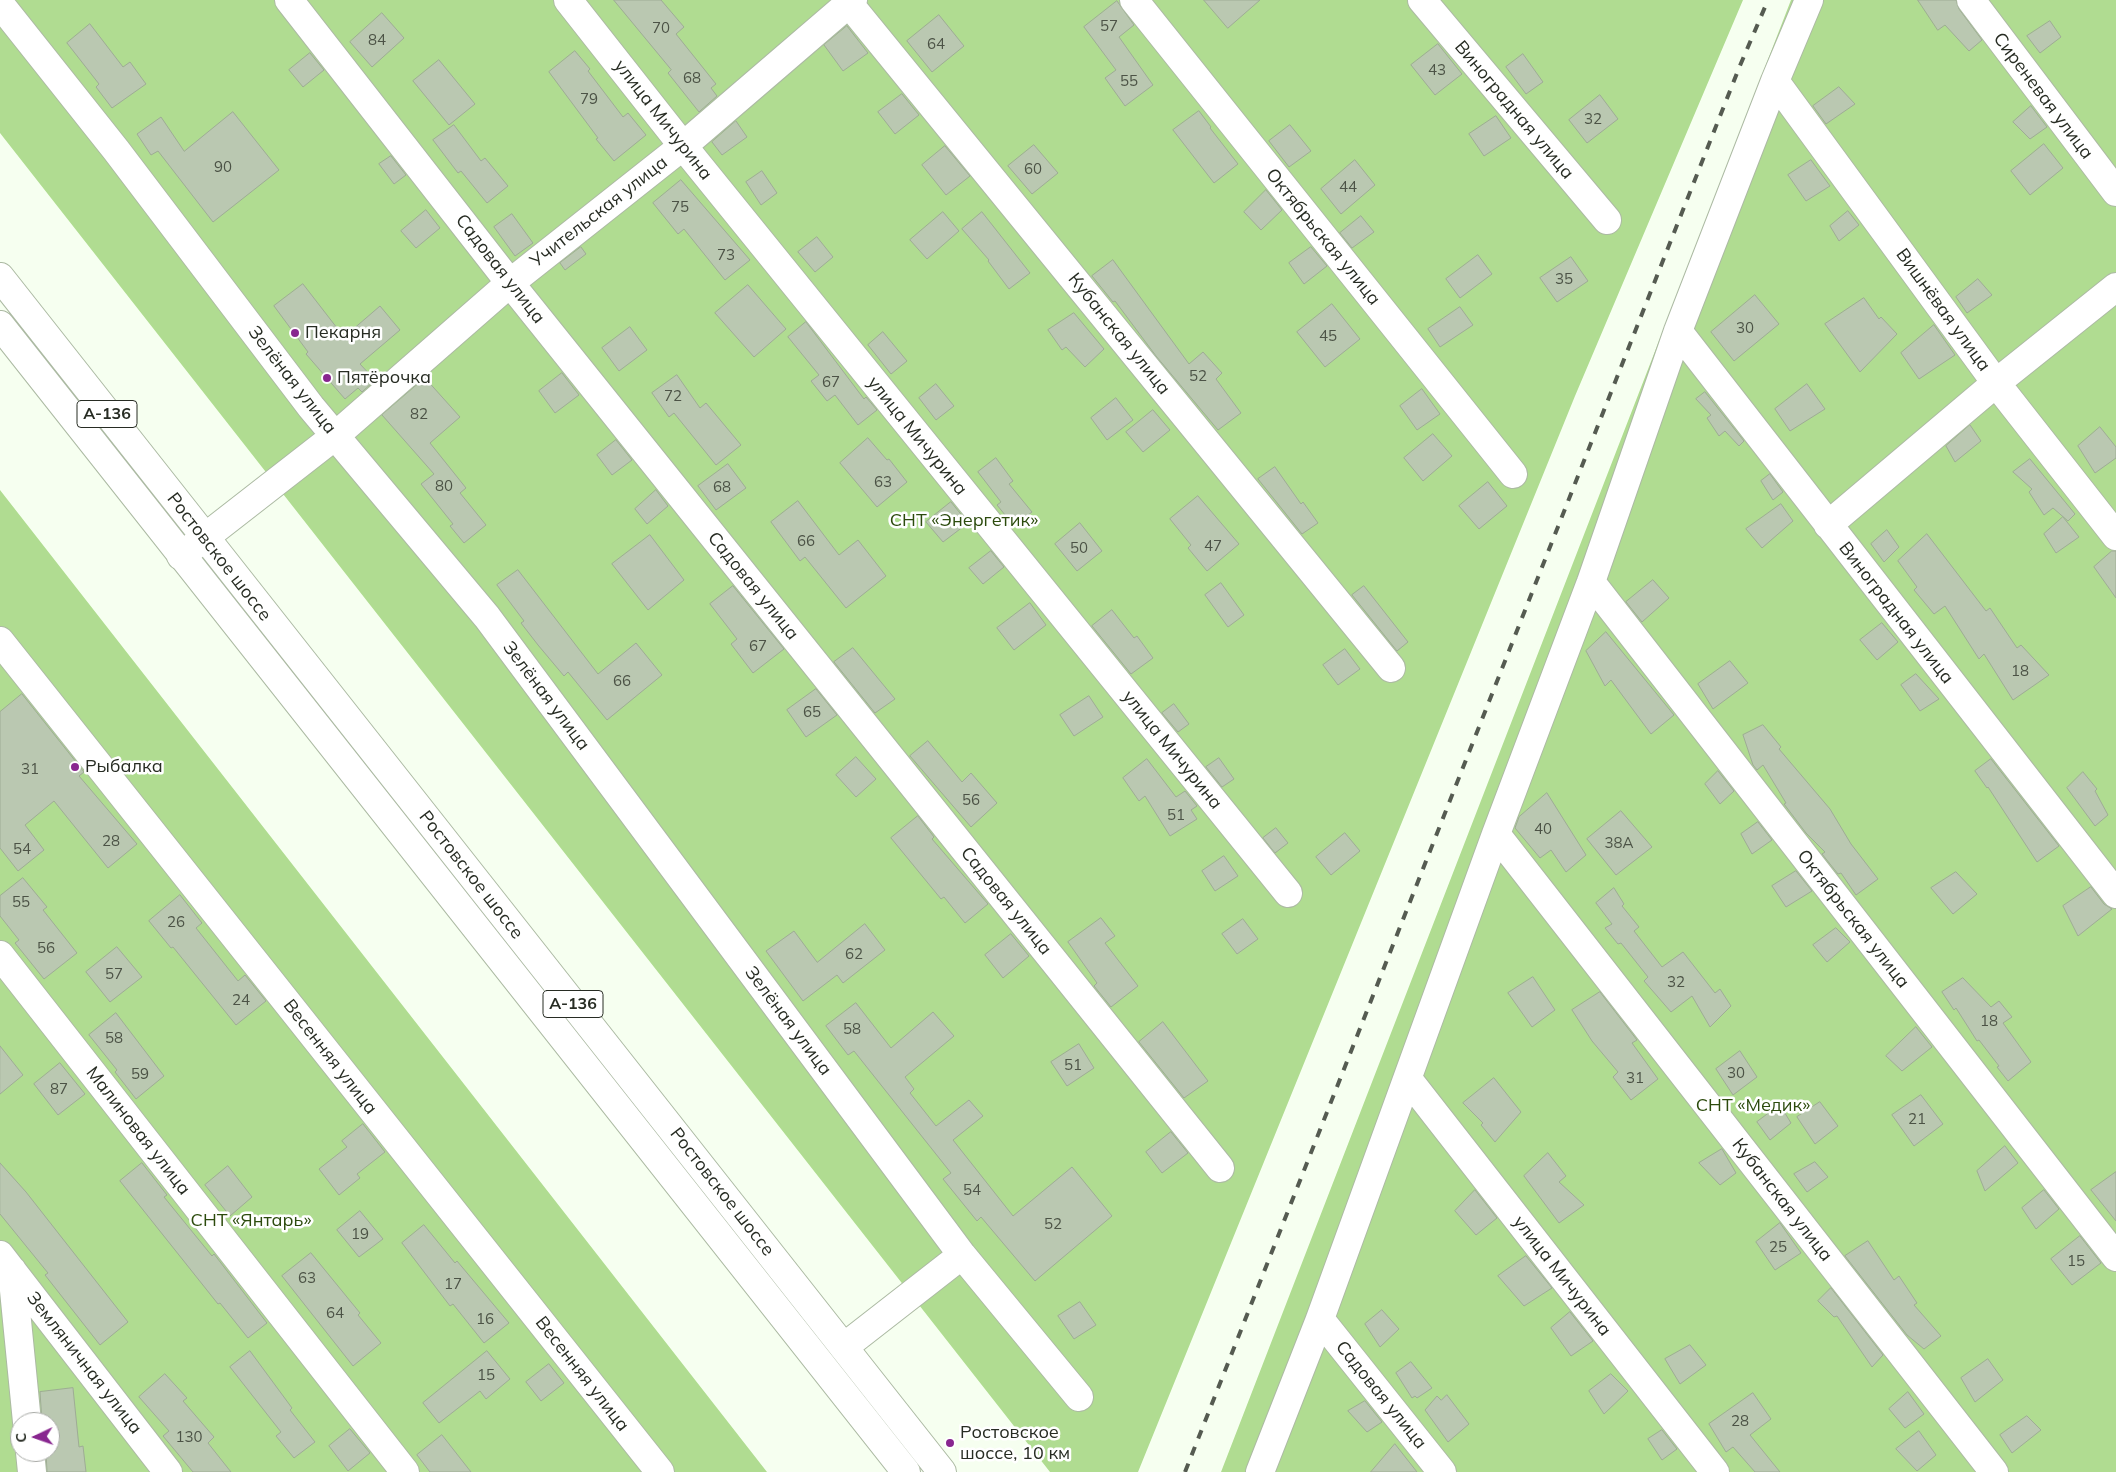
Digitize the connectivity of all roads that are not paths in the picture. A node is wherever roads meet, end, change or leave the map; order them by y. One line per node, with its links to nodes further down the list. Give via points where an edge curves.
1 (289, 0): 14 (main road, Садовая улица)
2 (568, 0): 10 (main road, улица Мичурина)
3 (1134, 0): 20 (main road, Октябрьская улица)
4 (1422, 0): 12 (main road, Виноградная улица)
5 (1809, 0): 9 (main road)
6 (1971, 0): 11 (main road, Сиреневая улица)
7 (850, 1): 10 (main road, Учительская улица); 27 (main road, Кубанская улица)
8 (0, 4): 19 (main road, Зелёная улица)
9 (1775, 81): 17 (main road); 18 (main road, Вишнёвая улица)
10 (683, 146): 14 (main road, Учительская улица); 29 (main road, улица Мичурина)
11 (2116, 192)
12 (1607, 220)
13 (0, 277): 23 (main road, Ростовское шоссе / А-136)
14 (510, 283): 19 (main road, Учительская улица); 33 (main road, Садовая улица)
15 (2116, 286): 18 (main road)
16 (0, 325): 24 (main road, Ростовское шоссе / А-136)
17 (1678, 331): 21 (main road, Виноградная улица); 25 (main road)
18 (1996, 383): 21 (main road); 22 (main road, Вишнёвая улица)
19 (335, 436): 23 (main road, Учительская улица); 34 (main road, Зелёная улица, via 487,617)
20 (1513, 474)
21 (1828, 525): 30 (main road, Виноградная улица)
22 (2116, 536)
23 (203, 537): 24 (main road, Учительская улица); 38 (main road, Ростовское шоссе / А-136)
24 (181, 556): 44 (main road, Ростовское шоссе / А-136)
25 (1591, 582): 28 (main road); 35 (main road, Октябрьская улица)
26 (0, 641): 43 (main road, Весенняя улица)
27 (1391, 668)
28 (1496, 834): 32 (main road); 49 (main road, Кубанская улица)
29 (1288, 892)
30 (2116, 894)
31 (0, 955): 42 (main road, Малиновая улица)
32 (1408, 1079): 37 (main road); 48 (main road, улица Мичурина)
33 (1220, 1168)
34 (962, 1255): 38 (main road); 39 (main road, Зелёная улица)
35 (2116, 1257)
36 (6, 1263): 40 (main road); 41 (main road, Земляничная улица)
37 (1320, 1319): 46 (main road); 47 (main road, Садовая улица)
38 (844, 1347): 45 (main road, Ростовское шоссе / А-136)
39 (1079, 1397)
40 (26, 1412)
41 (168, 1472)
42 (405, 1472)
43 (660, 1472)
44 (906, 1472)
45 (942, 1472)
46 (1260, 1472)
47 (1442, 1472)
48 (1715, 1472)
49 (1994, 1472)

